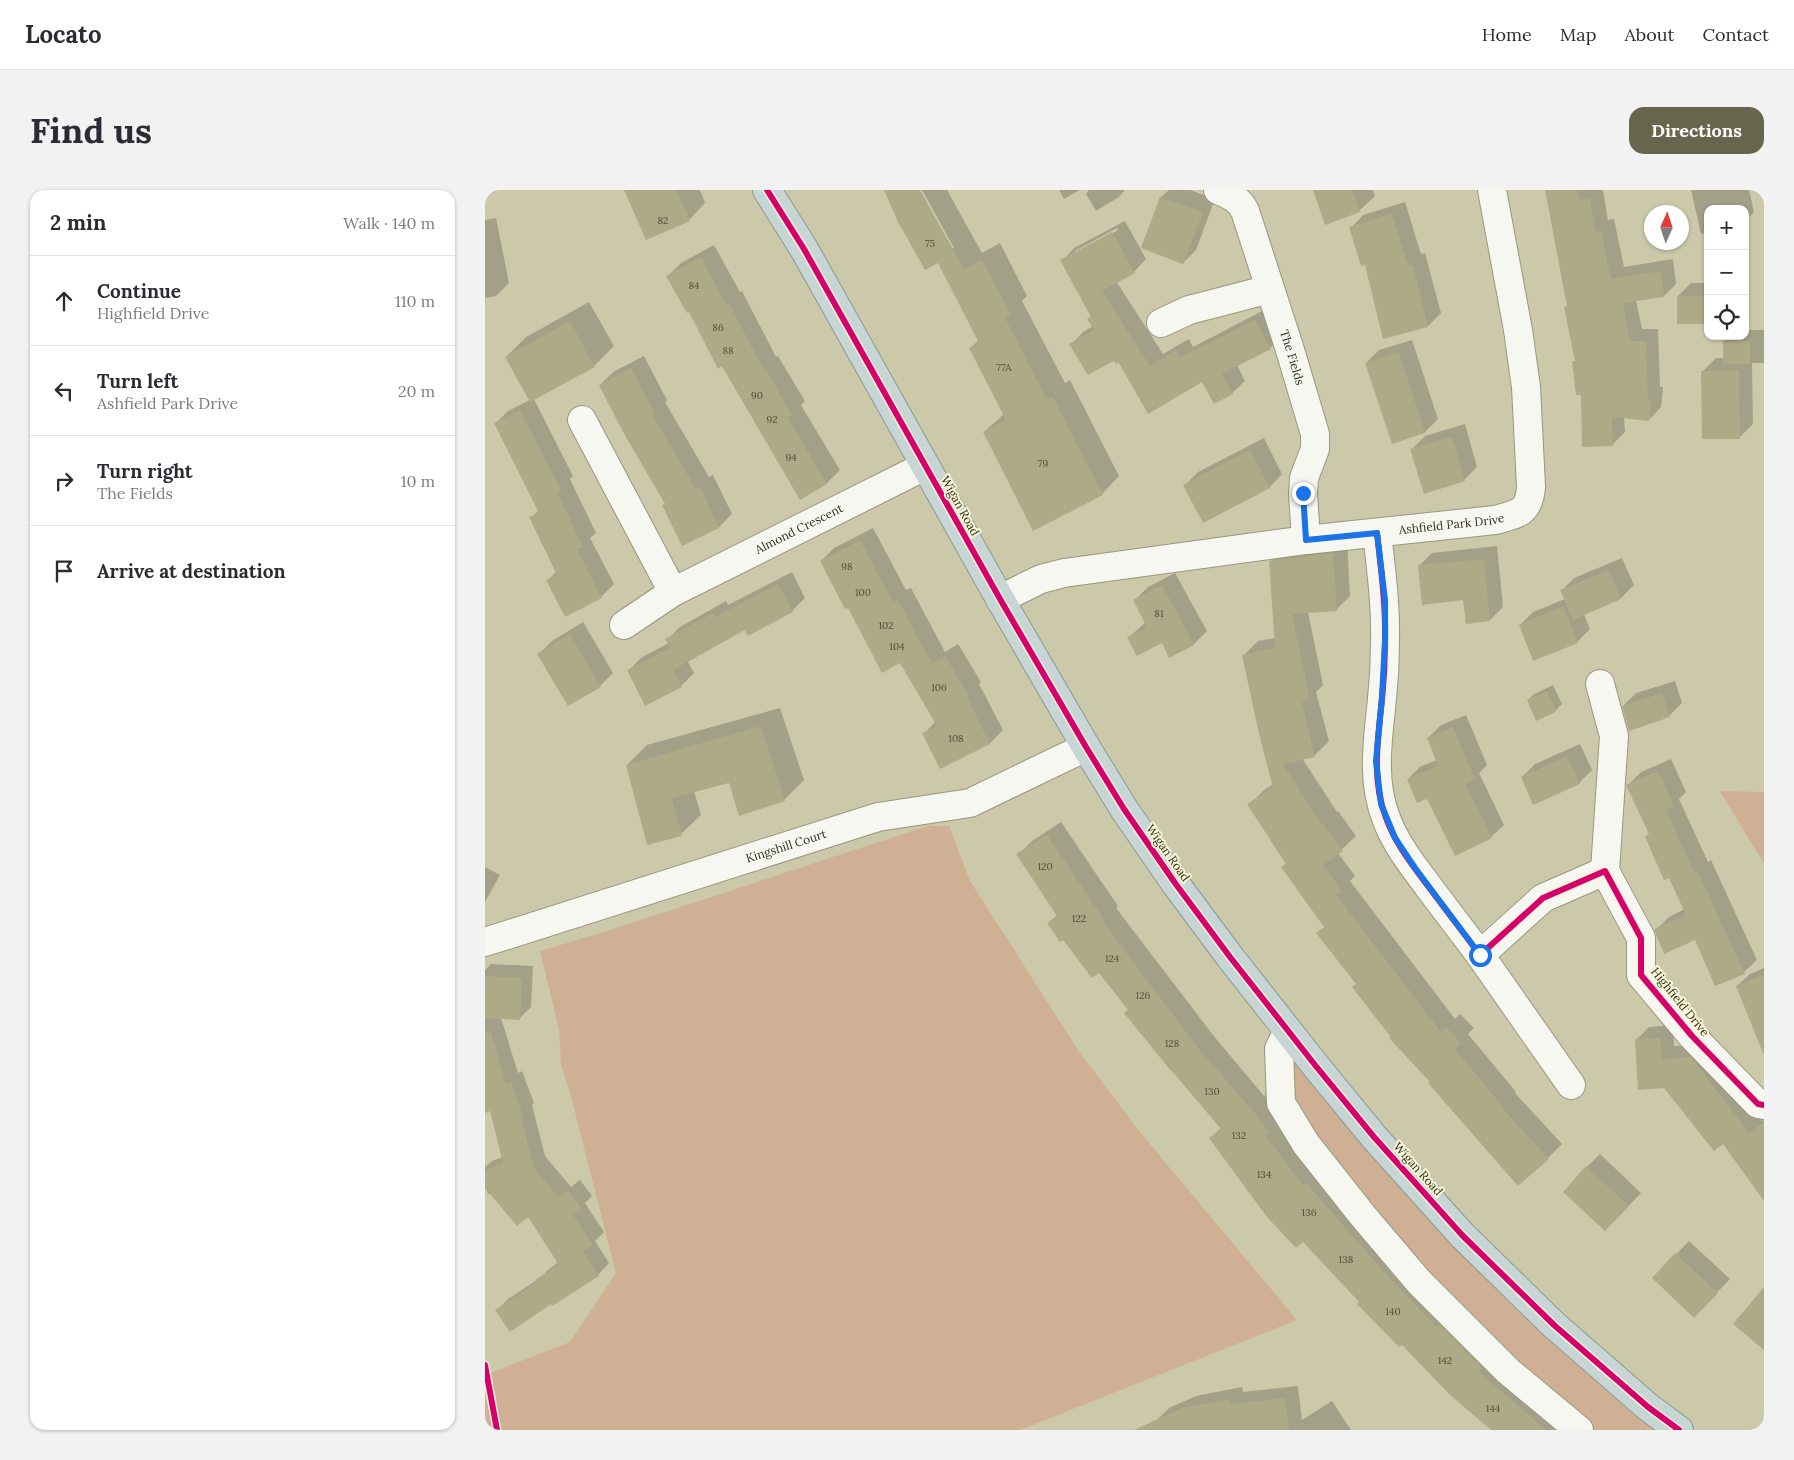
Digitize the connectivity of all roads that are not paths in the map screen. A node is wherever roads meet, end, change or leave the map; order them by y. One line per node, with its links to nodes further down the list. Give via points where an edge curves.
1 (767, 190): 7 (highway, Wigan Road, via 804,249)
2 (1218, 190): 4 (street, The Fields, via 1237,200 1245,211)
3 (1492, 190): 8 (street, Ashfield Park Drive, via 1526,387 1530,499 1521,512 1495,520)
4 (1271, 289): 5 (street, via 1189,310); 9 (street, The Fields, via 1316,443 1304,478)
5 (1161, 323)
6 (582, 420): 10 (street)
7 (925, 466): 10 (street, Almond Crescent); 11 (highway, Wigan Road)
8 (1377, 533): 9 (street, Ashfield Park Drive); 17 (street, via 1385,608 1376,761 1381,804 1395,838)
9 (1306, 540): 11 (street, Ashfield Park Drive, via 1064,573 1041,579)
10 (673, 592): 12 (street, Almond Crescent)
11 (1000, 599): 14 (highway, Wigan Road)
12 (623, 625)
13 (1599, 684): 15 (street, via 1613,736)
14 (1086, 747): 16 (street, Kingshill Court, via 970,802 878,817); 18 (highway, Wigan Road, via 1175,883)
15 (1605, 871): 17 (street, via 1543,898); 20 (street, Highfield Drive, via 1641,938 1641,975 1692,1036 1757,1104)
16 (485, 942)
17 (1480, 955): 19 (street)
18 (1288, 1031): 21 (street, via 1279,1050 1281,1103 1306,1144 1419,1282 1508,1371); 22 (highway, Wigan Road, via 1374,1137 1462,1235 1553,1325)
19 (1571, 1085)
20 (1764, 1106)
21 (1579, 1430)
22 (1679, 1430)

